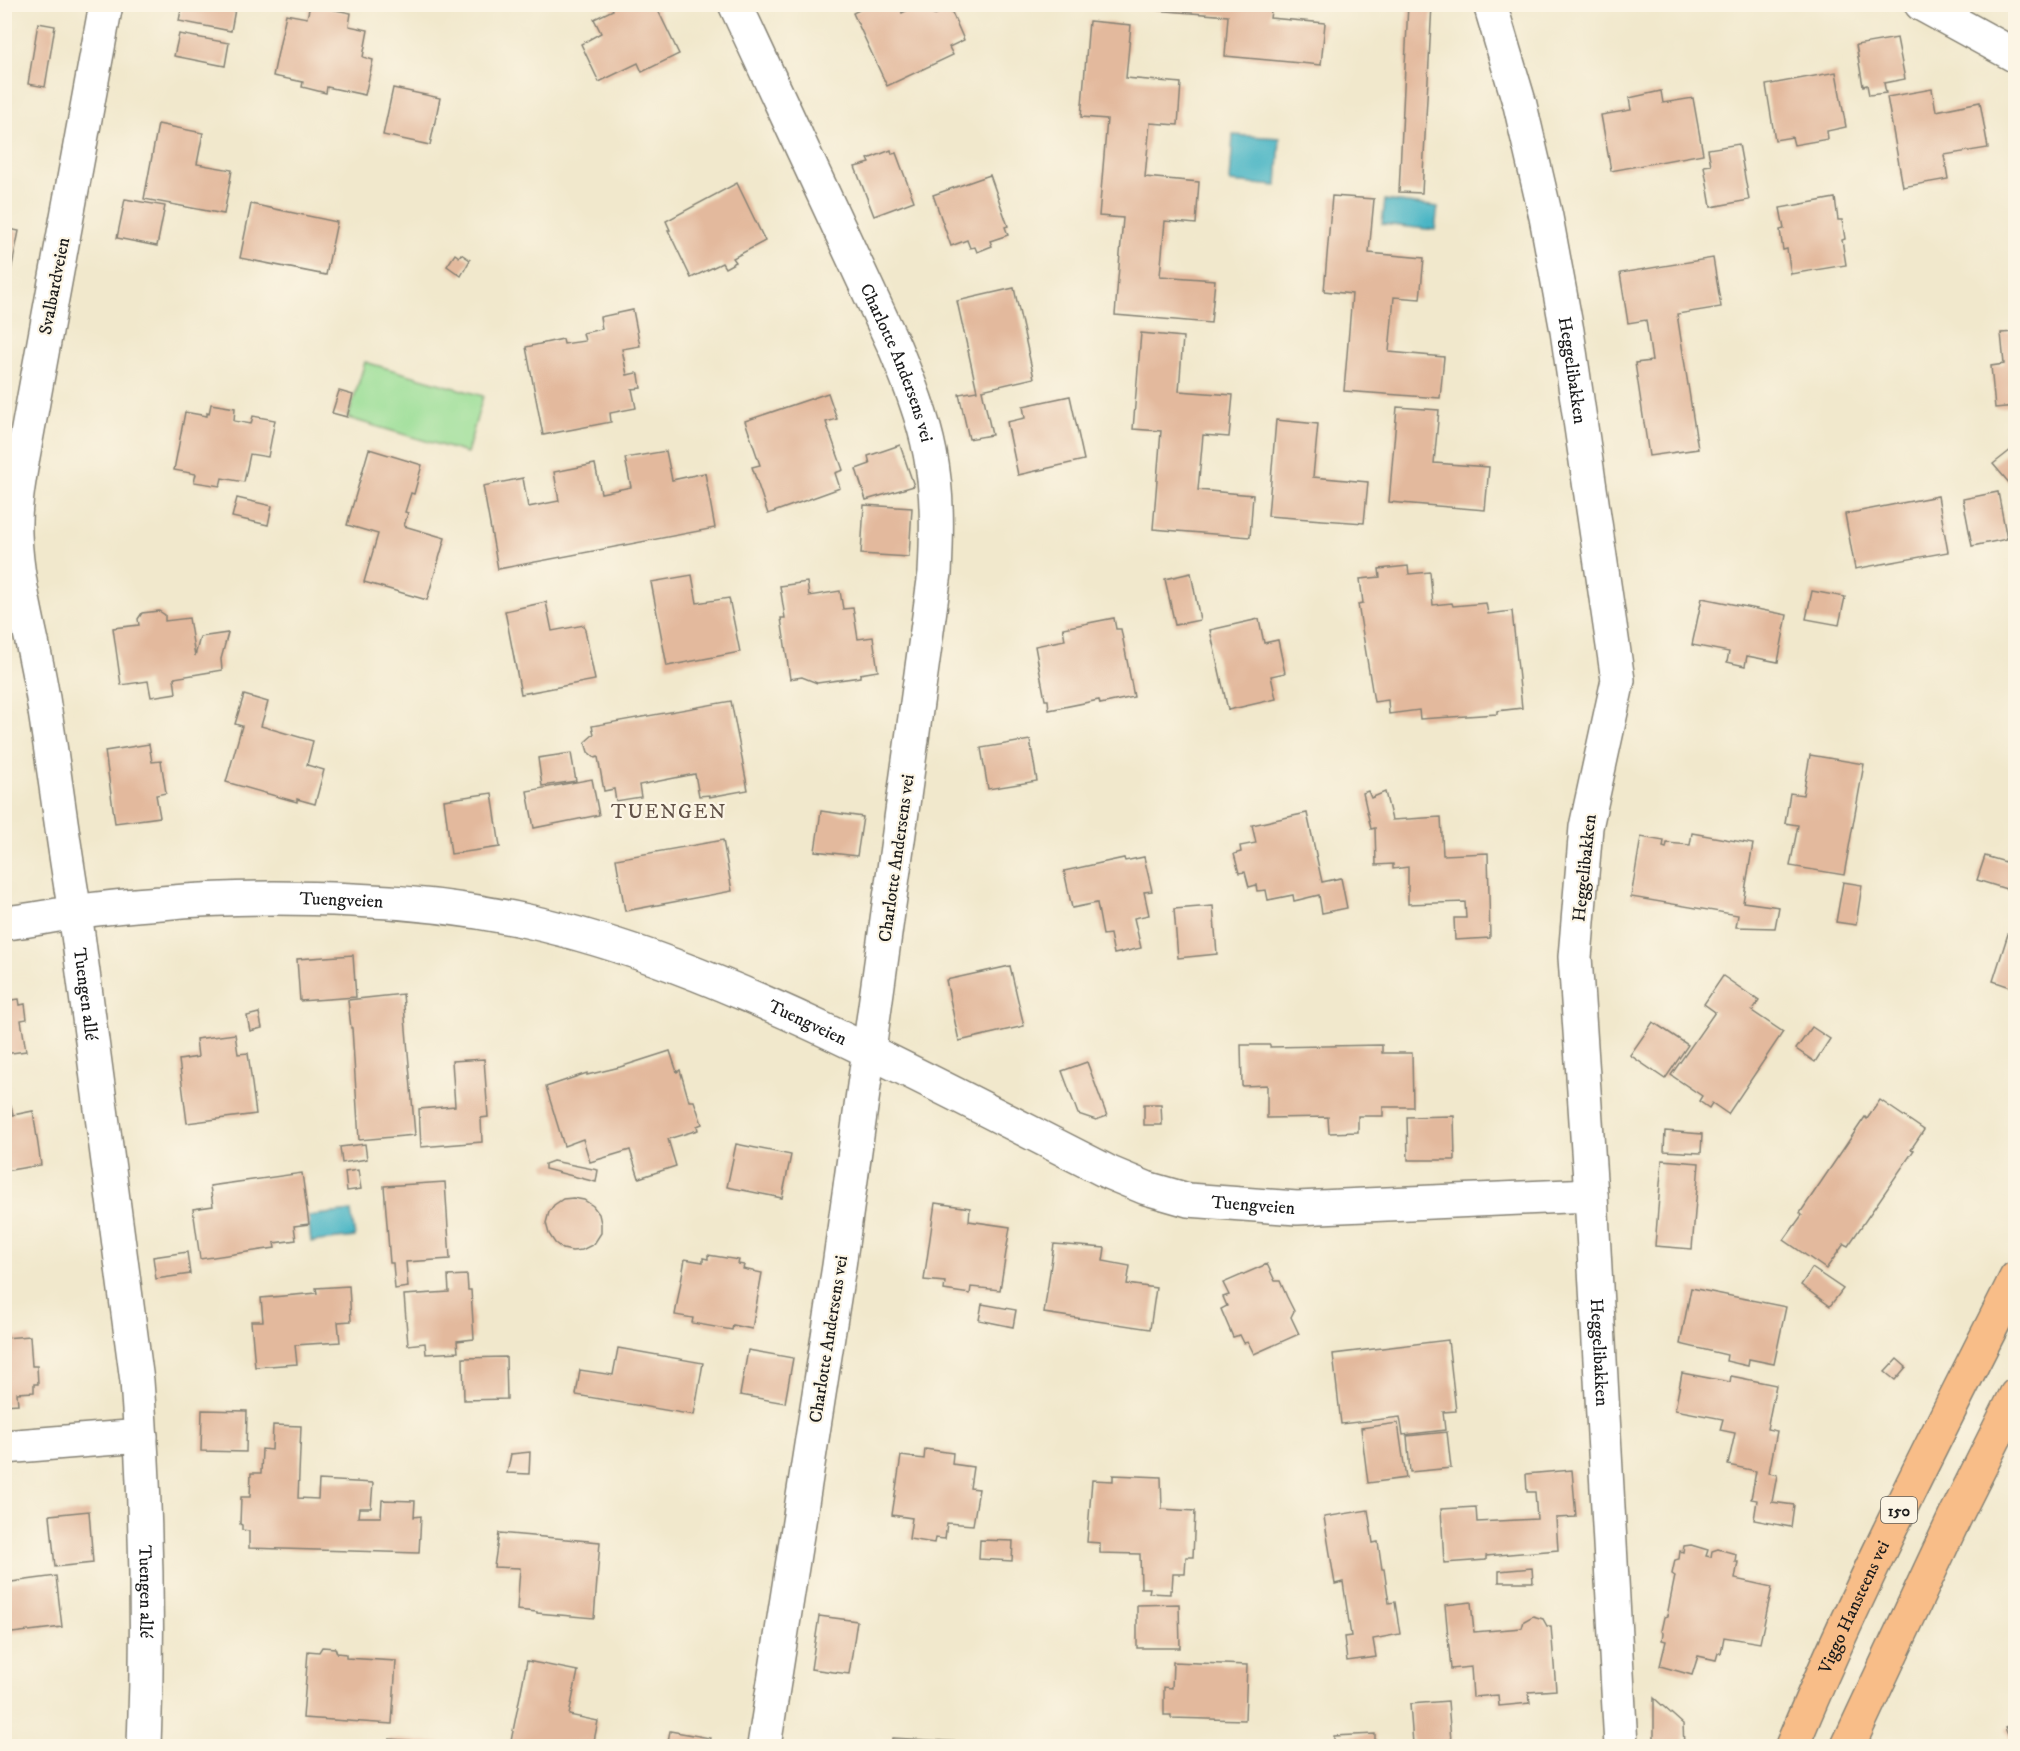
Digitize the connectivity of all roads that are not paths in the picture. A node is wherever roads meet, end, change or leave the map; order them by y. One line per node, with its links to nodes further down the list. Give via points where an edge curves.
1 (106, 4): 6 (street, Svalbardveien, via 22,462)
2 (735, 4): 9 (street, Charlotte Andersens vei, via 896,348 919,412 931,462 937,527 935,573)
3 (1490, 4): 10 (street, Heggelibakken, via 1520,105 1548,229 1567,331 1618,680 1586,827 1575,957)
4 (1921, 4): 5 (street)
5 (2016, 56)
6 (11, 567): 7 (street, Tuengen allé, via 44,705)
7 (75, 912): 8 (street, Tuengveien); 9 (street, Tuengveien, via 246,898 354,900 475,912 598,940 675,965 733,987); 13 (street, Tuengen allé, via 128,1307)
8 (4, 923)
9 (870, 1051): 10 (street, Tuengveien, via 1110,1173 1188,1200 1297,1208); 16 (street, Charlotte Andersens vei)
10 (1592, 1195): 17 (street, Heggelibakken)
11 (2016, 1278): 18 (highway, Viggo Hansteens vei / 150, via 1901,1504)
12 (2016, 1395): 19 (highway)
13 (141, 1436): 14 (street); 15 (street, Tuengen allé)
14 (4, 1447)
15 (144, 1746)
16 (764, 1746)
17 (1621, 1746)
18 (1792, 1746)
19 (1848, 1746)

